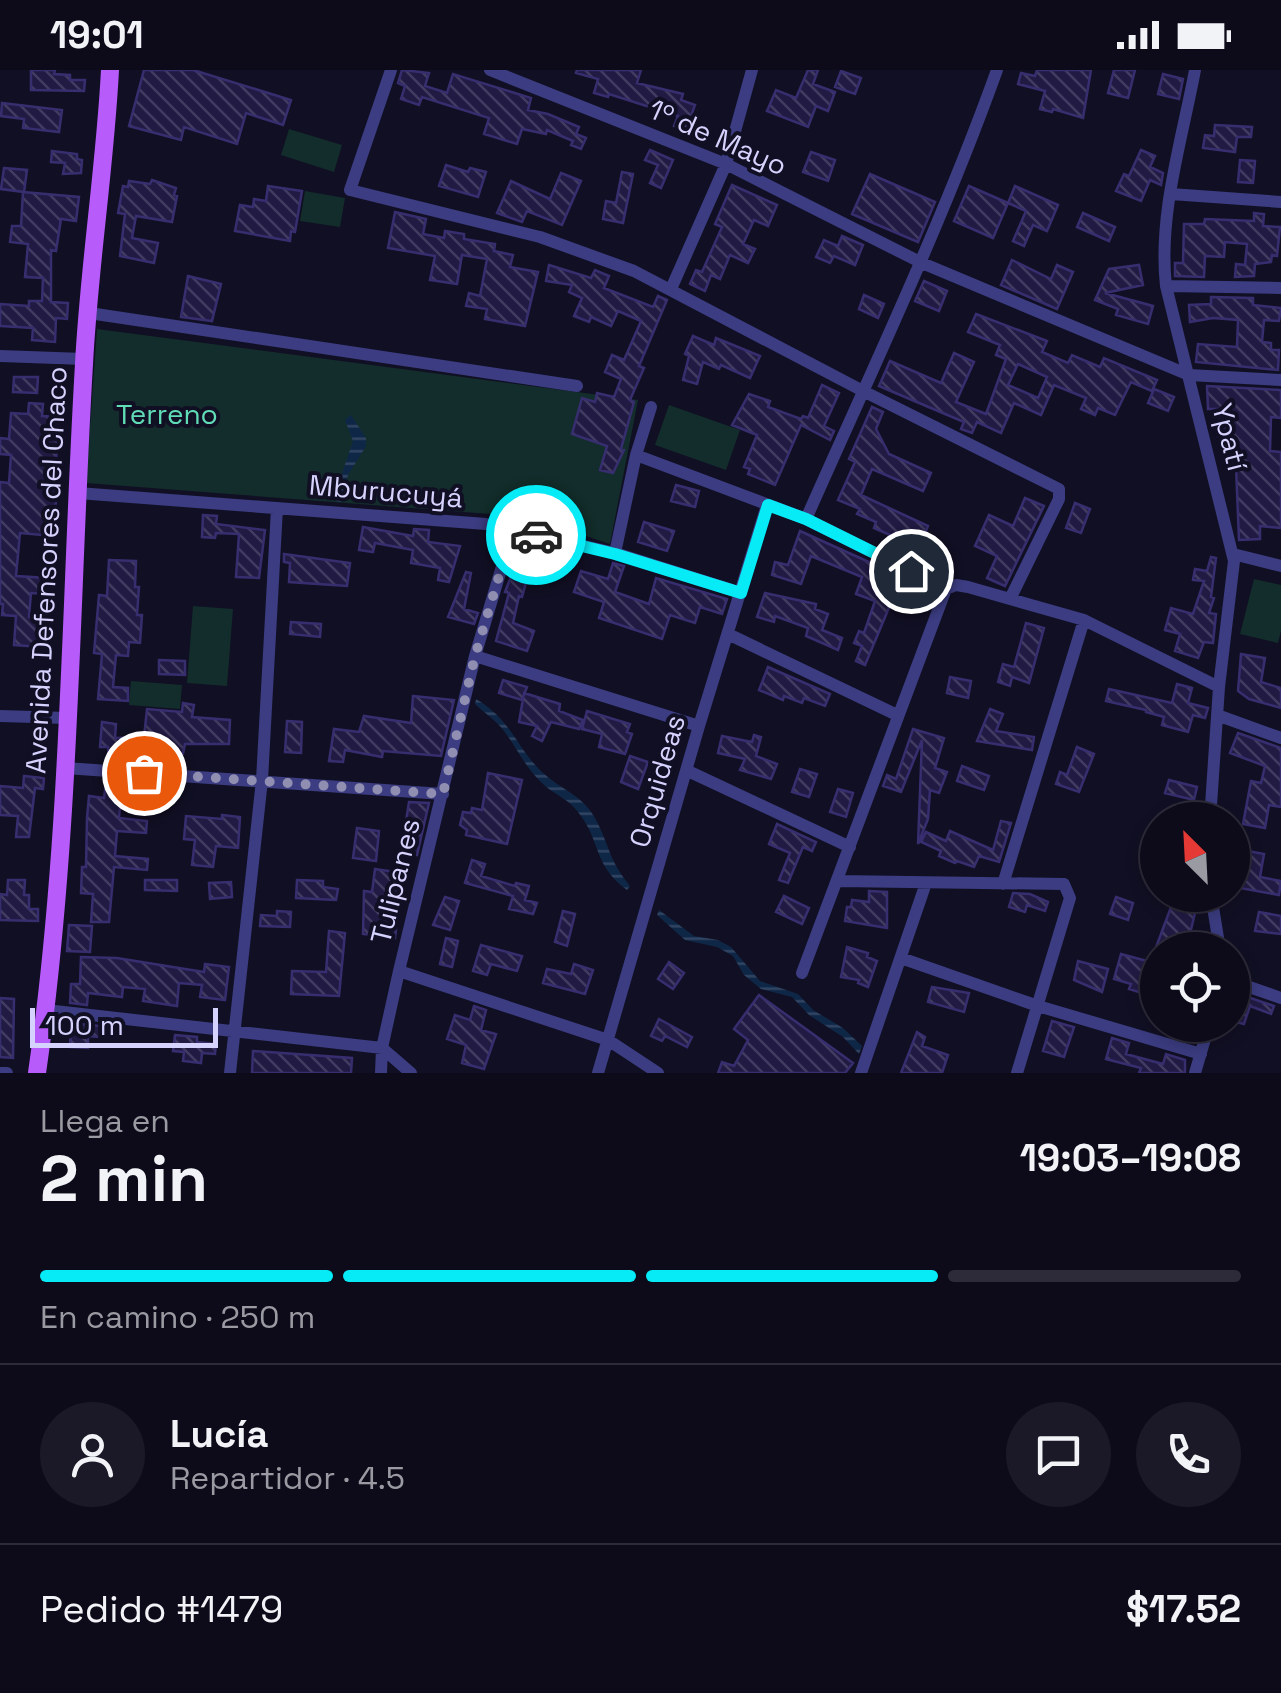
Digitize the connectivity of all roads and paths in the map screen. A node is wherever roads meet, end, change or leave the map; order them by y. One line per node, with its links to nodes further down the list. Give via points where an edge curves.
1 (110, 70): 14 (main road, Avenida Defensores del Chaco)
2 (391, 70): 13 (street, via 350,190 540,237)
3 (490, 70): 7 (street, 1º de Mayo)
4 (752, 70): 7 (street)
5 (997, 70): 10 (street)
6 (1195, 70): 8 (street, Ypatí)
7 (726, 164): 10 (street, 1º de Mayo); 13 (street)
8 (1171, 194): 9 (street); 11 (street, Ypatí)
9 (1281, 202)
10 (922, 263): 17 (street, 1º de Mayo); 20 (street)
11 (1166, 286): 12 (street); 17 (street, Ypatí)
12 (1281, 288)
13 (670, 289): 20 (street)
14 (88, 312): 16 (main road, Avenida Defensores del Chaco); 19 (street)
15 (0, 356): 16 (street)
16 (84, 360): 23 (main road, Avenida Defensores del Chaco)
17 (1189, 376): 18 (street); 29 (street, Ypatí)
18 (1281, 380)
19 (577, 386)
20 (862, 391): 26 (street); 33 (street, via 1059,489)
21 (651, 407): 22 (street)
22 (636, 455): 24 (street); 28 (street)
23 (78, 493): 25 (street, Mburucuyá); 41 (main road, Avenida Defensores del Chaco)
24 (768, 505): 26 (street); 32 (street, Orquideas)
25 (276, 508): 27 (street, Mburucuyá); 46 (street)
26 (806, 519): 31 (street)
27 (513, 530): 28 (street, Mburucuyá); 36 (street, Tulipanes)
28 (615, 554): 32 (street, Mburucuyá)
29 (1233, 554): 30 (street); 37 (street, Ypatí)
30 (1281, 566)
31 (946, 588): 33 (street); 39 (street)
32 (741, 593): 35 (street, Orquideas)
33 (1011, 597): 34 (street)
34 (1084, 620): 37 (street); 52 (street)
35 (728, 634): 39 (street); 42 (street, Orquideas)
36 (475, 656): 42 (street); 47 (street, Tulipanes)
37 (1214, 684): 40 (street, Ypatí)
38 (0, 716): 41 (street)
39 (898, 716): 49 (street)
40 (1222, 716): 43 (street); 48 (street, Ypatí)
41 (68, 718): 44 (main road, Avenida Defensores del Chaco)
42 (699, 726): 45 (street, Orquideas)
43 (1281, 738)
44 (65, 768): 46 (street); 59 (main road, Avenida Defensores del Chaco)
45 (688, 771): 49 (street); 61 (street, Orquideas)
46 (262, 780): 47 (street); 60 (street)
47 (443, 794): 54 (street, Tulipanes)
48 (1212, 802)
49 (850, 847): 50 (street)
50 (838, 881): 51 (street); 55 (street)
51 (926, 883): 52 (street); 53 (street)
52 (1003, 884): 58 (street, via 1064,884 1068,890)
53 (901, 958): 58 (street); 71 (street)
54 (398, 971): 61 (street); 63 (street, Tulipanes)
55 (802, 973)
56 (1250, 987): 57 (street)
57 (1281, 998)
58 (1038, 1006): 64 (street); 72 (street)
59 (46, 1010): 60 (street); 65 (main road, Avenida Defensores del Chaco)
60 (234, 1029): 63 (street); 66 (street)
61 (608, 1040): 69 (street, Orquideas); 70 (street)
62 (1204, 1042): 64 (street)
63 (382, 1048): 67 (street, Tulipanes); 68 (street)
64 (1201, 1054): 73 (street)
65 (37, 1073)
66 (230, 1073)
67 (381, 1073)
68 (411, 1073)
69 (598, 1073)
70 (658, 1073)
71 (861, 1073)
72 (1018, 1073)
73 (1195, 1073)

